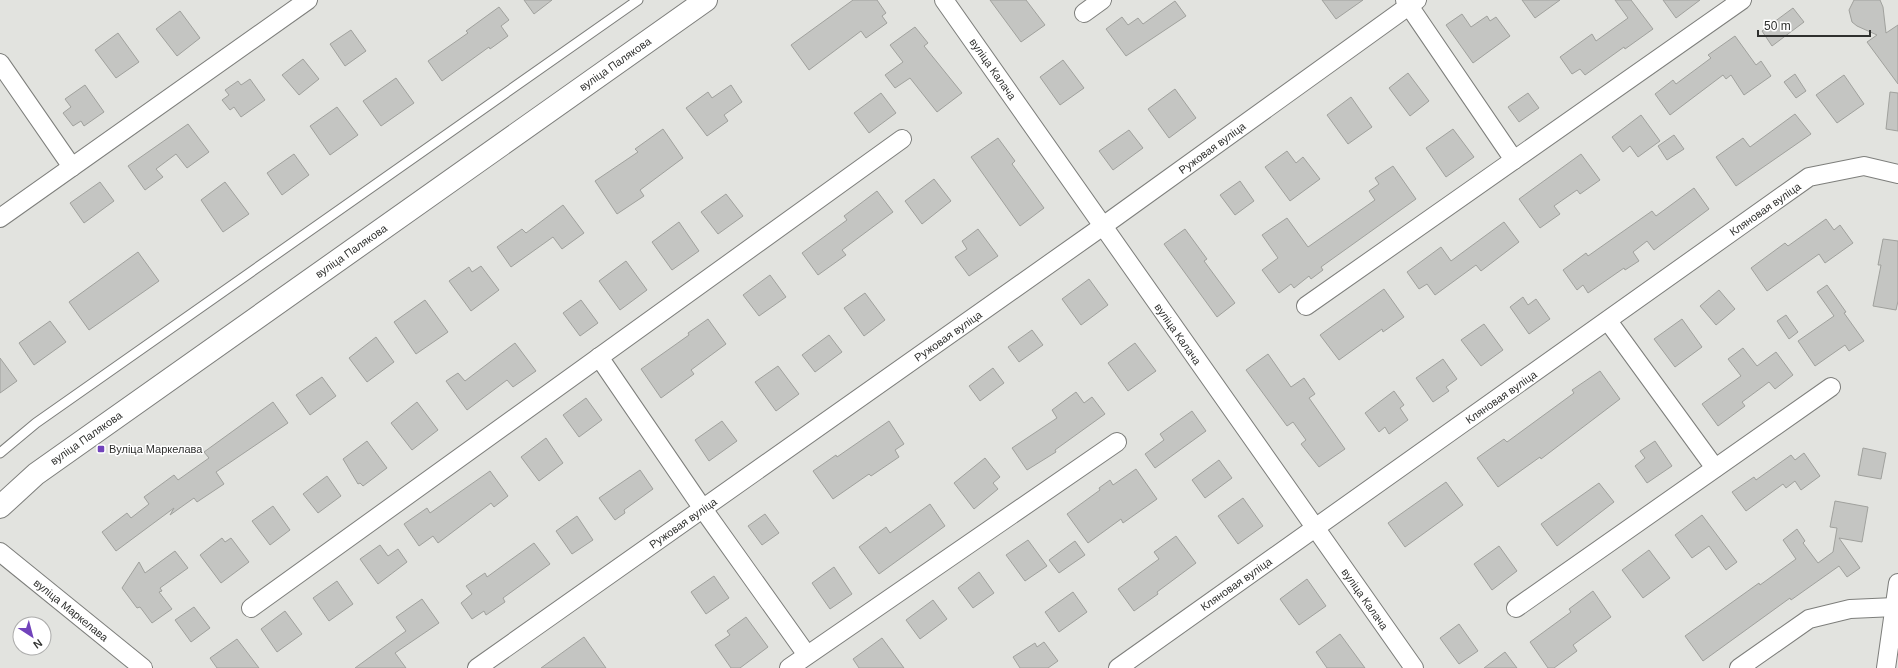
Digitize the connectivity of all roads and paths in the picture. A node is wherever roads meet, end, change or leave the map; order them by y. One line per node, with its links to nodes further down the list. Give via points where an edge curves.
1 (308, 0): 12 (street)
2 (638, 0): 21 (lane, via 36,423)
3 (706, 0): 23 (street, вуліца Палякова, via 36,474)
4 (944, 0): 15 (street, вуліца Калача)
5 (1102, 0): 8 (street)
6 (1742, 0): 11 (street)
7 (1410, 2): 11 (street); 15 (street, Ружовая вуліца)
8 (1084, 13)
9 (0, 63): 12 (street)
10 (902, 139): 18 (street)
11 (1514, 160): 16 (street)
12 (72, 167): 14 (street)
13 (1898, 174): 17 (street, Кляновая вуліца, via 1864,166 1809,177)
14 (0, 218)
15 (1103, 226): 24 (street, Ружовая вуліца); 25 (street, вуліца Калача)
16 (1306, 306)
17 (1608, 321): 22 (street); 25 (street, Кляновая вуліца)
18 (599, 357): 24 (street); 29 (street)
19 (1831, 387): 22 (street)
20 (1116, 442): 31 (street)
21 (0, 453)
22 (1715, 468): 30 (street)
23 (0, 508)
24 (703, 509): 31 (street); 33 (street, Ружовая вуліца)
25 (1314, 529): 35 (street, Кляновая вуліца); 36 (street, вуліца Калача)
26 (0, 552): 32 (street, вуліца Маркелава)
27 (1898, 583): 28 (street)
28 (1895, 607): 37 (street, via 1850,609 1809,619); 38 (street)
29 (251, 608)
30 (1516, 608)
31 (807, 655): 34 (street)
32 (143, 668)
33 (476, 668)
34 (789, 668)
35 (1118, 668)
36 (1414, 668)
37 (1739, 668)
38 (1886, 668)

